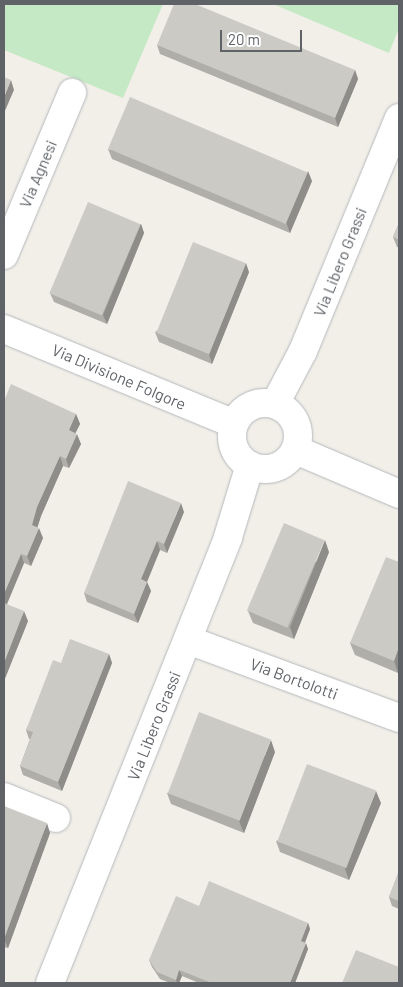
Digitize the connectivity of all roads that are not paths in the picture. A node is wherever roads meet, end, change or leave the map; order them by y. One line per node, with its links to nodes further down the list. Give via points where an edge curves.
1 (72, 93): 3 (street, Via Agnesi)
2 (399, 118): 5 (street, Via Libero Grassi, via 303,351)
3 (4, 255)
4 (4, 329): 6 (street, Via Divisione Folgore)
5 (275, 404): 6 (street, via 249,406); 7 (street, via 288,411 297,425)
6 (234, 424): 8 (street, via 235,451)
7 (296, 450): 8 (street, via 278,467); 9 (street)
8 (250, 465): 10 (street, Via Libero Grassi, via 228,537)
9 (399, 494)
10 (188, 640): 11 (street, Via Bortolotti); 14 (street, Via Libero Grassi)
11 (399, 718)
12 (4, 797): 13 (street)
13 (56, 818)
14 (50, 983)

